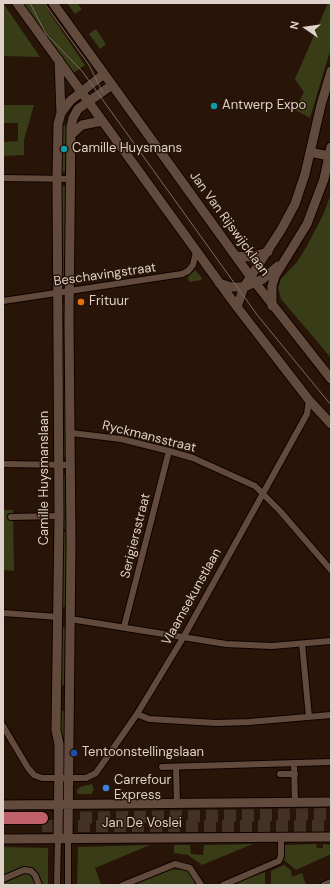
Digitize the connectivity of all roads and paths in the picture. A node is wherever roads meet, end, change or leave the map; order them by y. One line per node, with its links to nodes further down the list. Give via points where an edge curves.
1 (17, 3): 3 (street)
2 (54, 3): 5 (street, Jan Van Rijswijcklaan)
3 (59, 60): 7 (street); 9 (street, Camille Huysmanslaan)
4 (331, 71): 12 (street)
5 (104, 74): 6 (street, Jan Van Rijswijcklaan); 7 (street)
6 (112, 85): 8 (street, Camille Huysmanslaan); 19 (street, Jan Van Rijswijcklaan)
7 (81, 92): 8 (street); 9 (street)
8 (88, 101): 10 (street); 11 (street, Camille Huysmanslaan, via 76,113)
9 (61, 113): 15 (street, Camille Huysmanslaan, via 58,124)
10 (102, 121): 11 (street, via 82,125); 17 (street)
11 (71, 135): 16 (street, Camille Huysmanslaan)
12 (310, 152): 13 (street); 18 (street, via 295,204)
13 (330, 152): 20 (street, via 317,200 307,224)
14 (3, 178): 15 (street)
15 (57, 178): 16 (street); 25 (street, Camille Huysmanslaan)
16 (71, 179): 24 (street, Camille Huysmanslaan)
17 (196, 252): 22 (street); 24 (street, Beschavingstraat, via 193,265 182,274)
18 (268, 252): 19 (street, via 249,257); 21 (street)
19 (236, 256): 21 (street, Jan Van Rijswijcklaan)
20 (283, 262): 21 (street); 27 (street, via 272,282)
21 (253, 280): 23 (street); 27 (street, Jan Van Rijswijcklaan)
22 (219, 283): 23 (street, via 231,287); 28 (street)
23 (244, 287): 28 (street)
24 (69, 291): 25 (street, Beschavingstraat); 32 (street, Camille Huysmanslaan)
25 (57, 293): 26 (street, Beschavingstraat); 35 (street, Camille Huysmanslaan)
26 (3, 301)
27 (272, 306): 29 (street, Jan Van Rijswijcklaan)
28 (236, 307): 30 (street)
29 (331, 379)
30 (309, 400): 31 (street); 37 (street, Vlaamsekunstlaan, via 307,414)
31 (331, 424)
32 (71, 432): 33 (street, Ryckmansstraat, via 121,439); 36 (street, Camille Huysmanslaan)
33 (169, 451): 37 (street, Ryckmansstraat, via 215,467); 44 (street, Serigiersstraat)
34 (3, 464): 35 (street)
35 (59, 464): 36 (street); 38 (street, Camille Huysmanslaan)
36 (70, 464): 43 (street, Camille Huysmanslaan)
37 (264, 492): 40 (street, Ryckmansstraat); 45 (street, Vlaamsekunstlaan)
38 (59, 516): 39 (street); 42 (street, Camille Huysmanslaan)
39 (11, 517)
40 (331, 570)
41 (3, 613): 42 (street)
42 (58, 617): 58 (street, Camille Huysmanslaan, via 56,730)
43 (70, 619): 44 (street); 58 (street, Camille Huysmanslaan)
44 (124, 627): 45 (street)
45 (183, 638): 47 (street, via 241,645); 48 (street, Vlaamsekunstlaan)
46 (331, 641): 47 (street)
47 (302, 644): 50 (street)
48 (137, 714): 50 (street, via 149,719 216,723); 58 (street, Vlaamsekunstlaan, via 93,776)
49 (331, 715): 50 (street)
50 (309, 717)
51 (3, 726): 58 (street, via 31,772 42,778)
52 (331, 762): 53 (street)
53 (294, 763): 55 (street); 57 (street)
54 (162, 767): 55 (street)
55 (176, 767): 61 (street, Jan De Voslei)
56 (280, 774): 57 (street)
57 (294, 774): 59 (street)
58 (64, 778): 62 (street, Camille Huysmanslaan); 63 (street, Camille Huysmanslaan)
59 (295, 802): 60 (street, Jan De Voslei); 61 (street, Jan De Voslei)
60 (331, 802)
61 (178, 803): 63 (street, Jan De Voslei)
62 (58, 804): 63 (street, Jan De Voslei); 64 (street, Jan De Voslei); 69 (street, Camille Huysmanslaan)
63 (68, 804): 70 (street, Camille Huysmanslaan)
64 (3, 805)
65 (3, 818): 66 (highway, via 42,822)
66 (3, 826)
67 (281, 837): 68 (street, Jan De Voslei); 70 (street, Jan De Voslei); 79 (street, via 279,861)
68 (331, 837)
69 (58, 838): 70 (street, Jan De Voslei); 71 (street, Jan De Voslei); 75 (street, Camille Huysmanslaan)
70 (68, 838): 76 (street, Camille Huysmanslaan)
71 (3, 839)
72 (3, 879): 74 (street, via 24,870 31,871)
73 (331, 882): 80 (street)
74 (39, 885)
75 (57, 885)
76 (68, 885)
77 (123, 885): 78 (street, via 175,864 190,868)
78 (201, 885)
79 (223, 885)
80 (324, 885)

